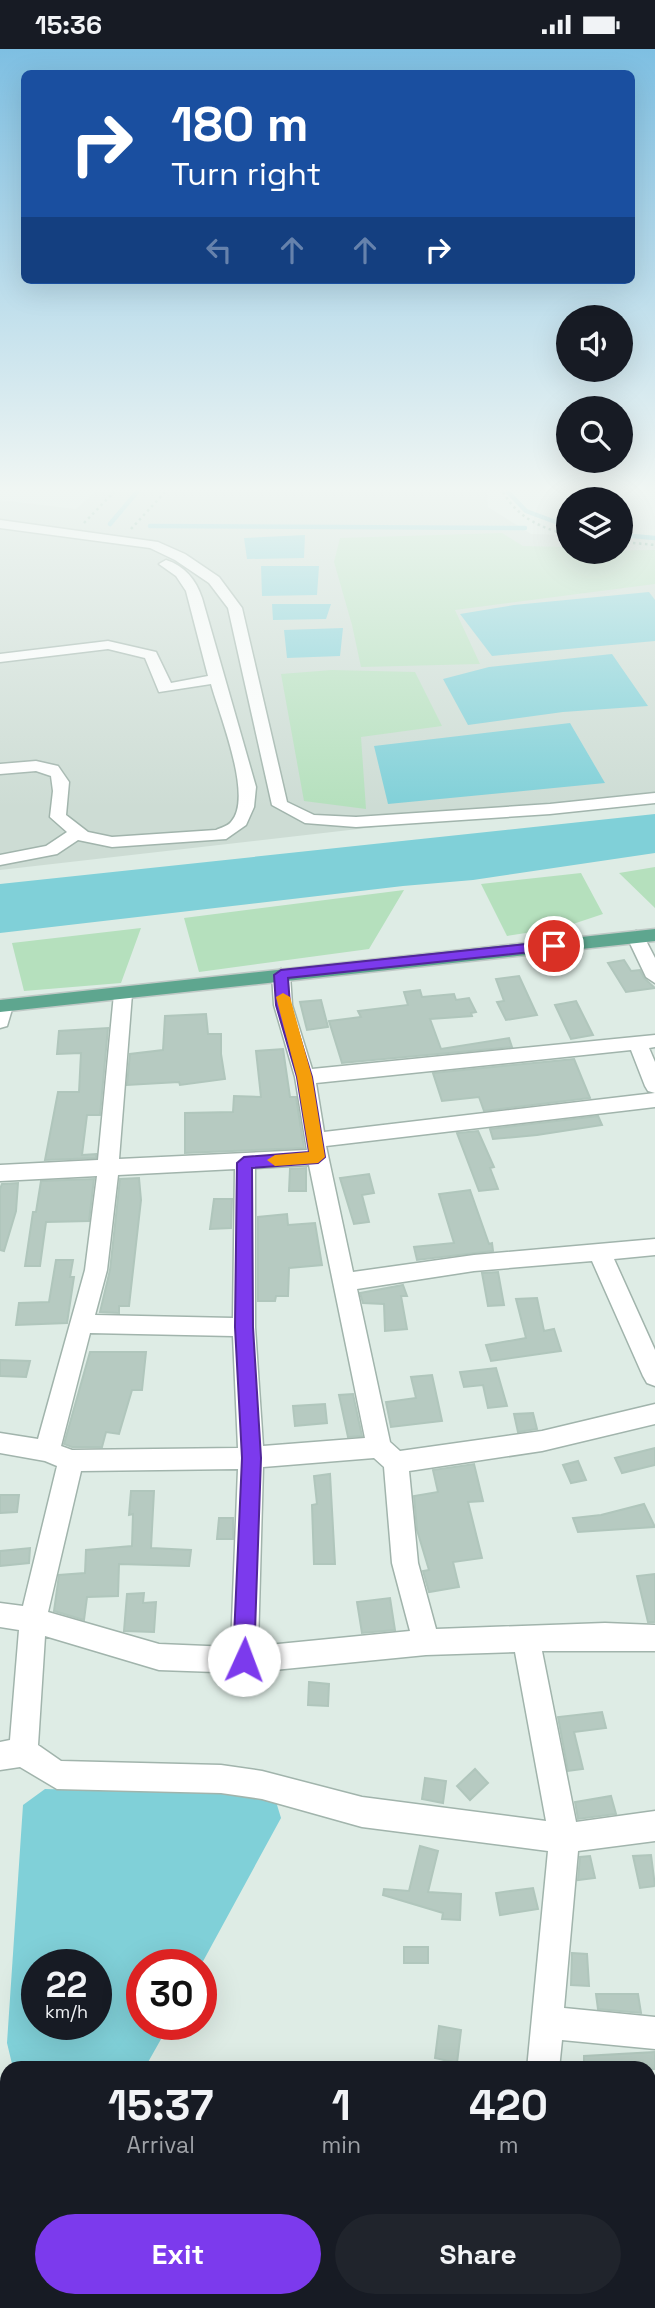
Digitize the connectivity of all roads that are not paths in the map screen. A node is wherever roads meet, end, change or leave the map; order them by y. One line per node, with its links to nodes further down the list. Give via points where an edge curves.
1 (195, 597): 4 (street)
2 (227, 597): 6 (street, via 235,608 280,804 311,820 356,822)
3 (0, 658): 4 (street, via 108,645 151,655 164,689)
4 (216, 679): 7 (street, via 248,787 238,825 220,835 112,842)
5 (0, 769): 7 (street, via 40,765 58,774 58,817)
6 (655, 798)
7 (78, 832): 8 (street, via 51,850)
8 (0, 860)
9 (646, 936): 10 (main road); 11 (street)
10 (281, 975): 12 (main road); 15 (street, via 283,1005)
11 (655, 977)
12 (123, 993): 13 (main road); 20 (street)
13 (1, 1011)
14 (646, 1041): 15 (street); 16 (street)
15 (305, 1077): 18 (street)
16 (655, 1086)
17 (655, 1100): 18 (street)
18 (316, 1149): 19 (street); 24 (street)
19 (244, 1163): 20 (street); 26 (street)
20 (108, 1170): 21 (street); 25 (street, via 96,1271)
21 (0, 1174)
22 (655, 1247): 23 (street)
23 (599, 1251): 24 (street); 27 (street)
24 (344, 1282): 31 (street)
25 (81, 1324): 26 (street); 30 (street)
26 (244, 1327): 32 (street)
27 (655, 1376)
28 (655, 1413): 31 (street, via 542,1441)
29 (0, 1443): 30 (street)
30 (47, 1451): 33 (street)
31 (387, 1454): 32 (street); 38 (street, via 405,1563)
32 (251, 1458): 33 (street); 39 (street)
33 (71, 1461): 35 (street)
34 (0, 1615): 35 (street)
35 (33, 1620): 39 (street, via 159,1657); 40 (street)
36 (526, 1638): 37 (street); 38 (street); 42 (street)
37 (655, 1638)
38 (426, 1642): 39 (street)
39 (244, 1660)
40 (12, 1754): 42 (street, via 57,1775 221,1779 362,1812)
41 (655, 1826): 42 (street)
42 (564, 1838): 43 (street)
43 (549, 2023): 44 (street); 45 (street)
44 (655, 2033)
45 (544, 2061)

